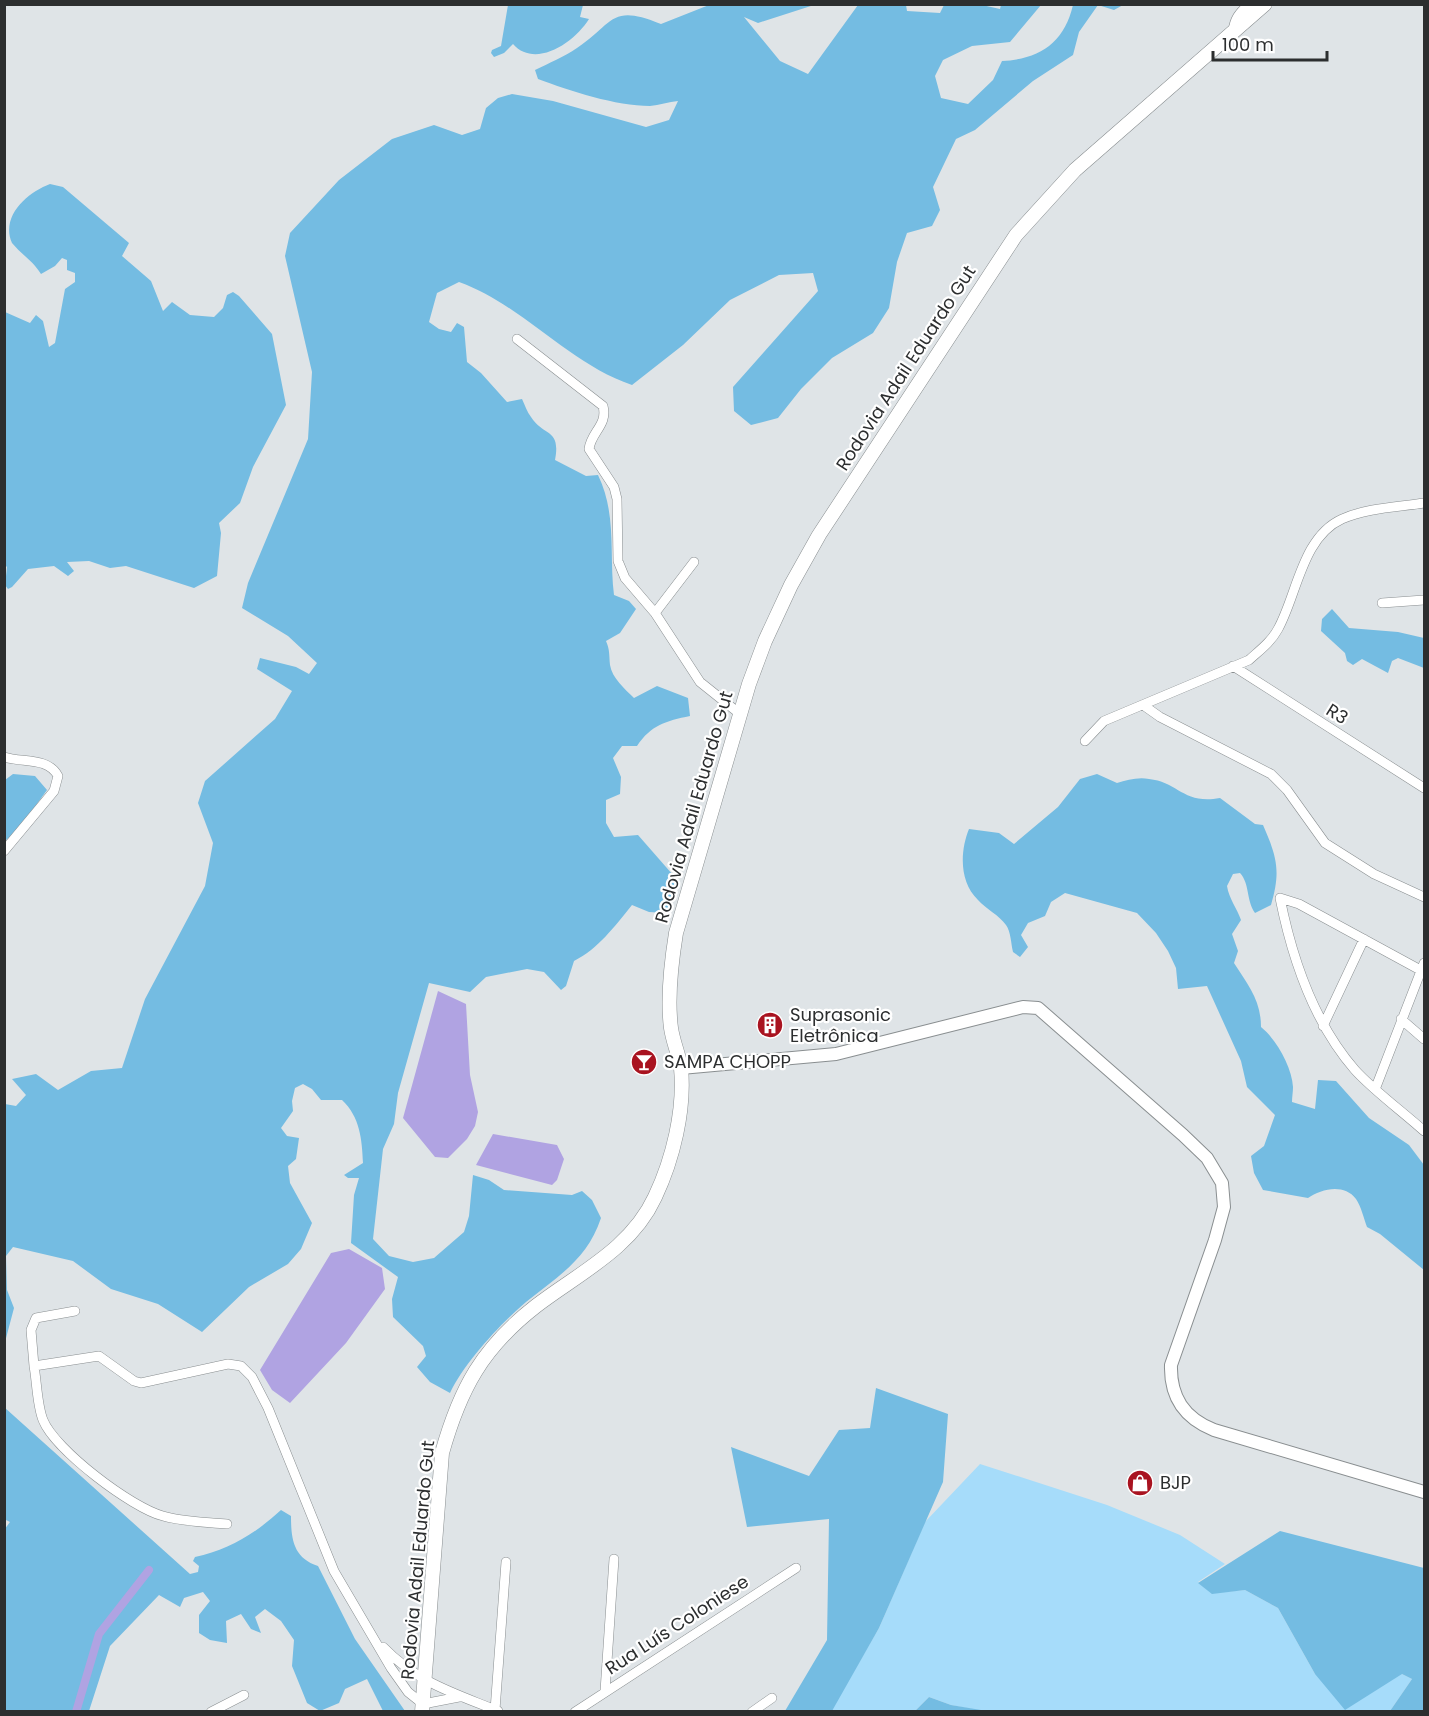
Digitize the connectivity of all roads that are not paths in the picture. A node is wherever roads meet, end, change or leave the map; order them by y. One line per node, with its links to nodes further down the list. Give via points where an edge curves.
1 (1249, 4): 3 (street, via 1234,23)
2 (1265, 4): 3 (main road, Rodovia Adail Eduardo Gut)
3 (1233, 32): 12 (main road, Rodovia Adail Eduardo Gut, via 1075,170 1004,250 809,552 765,641)
4 (517, 339): 9 (street, via 603,406 604,420 589,449 614,487 620,569)
5 (1425, 503): 10 (street, via 1355,515 1334,524 1314,547 1300,572 1271,640 1249,660)
6 (694, 562): 9 (street)
7 (1425, 600): 8 (street)
8 (1382, 603)
9 (655, 613): 12 (street, via 700,682)
10 (1233, 666): 11 (street); 15 (street, R3)
11 (1143, 705): 13 (street, via 1104,721); 17 (street, via 1271,774 1325,843 1374,874)
12 (740, 714): 23 (main road, Rodovia Adail Eduardo Gut, via 676,933 671,1028)
13 (1085, 741)
14 (4, 757): 16 (street, via 42,763 58,776 54,791)
15 (1425, 788)
16 (4, 851)
17 (1425, 897)
18 (1364, 939): 19 (street); 21 (street); 21 (street, via 1280,898 1286,930)
19 (1423, 968): 20 (street)
20 (1401, 1020): 22 (street); 24 (street)
21 (1323, 1026): 24 (street, via 1357,1072)
22 (1425, 1039)
23 (681, 1068): 28 (street, via 818,1058 1023,1007 1043,1011 1207,1158 1222,1183 1224,1207 1215,1240 1171,1365 1170,1379 1183,1409 1214,1430); 34 (main road, Rodovia Adail Eduardo Gut, via 674,1140 664,1175 644,1216 604,1260 535,1307 508,1333 485,1356 462,1393 442,1453)
24 (1376, 1087): 25 (street)
25 (1425, 1131)
26 (75, 1311): 27 (street, via 36,1318 31,1330)
27 (34, 1366): 29 (street, via 43,1420 68,1452 126,1499 148,1510 164,1516); 33 (street, via 99,1356 134,1381 148,1383 228,1364 240,1366 252,1377 268,1408 334,1571)
28 (1425, 1492)
29 (227, 1524)
30 (614, 1560): 35 (street)
31 (506, 1563): 40 (street)
32 (796, 1568): 35 (street, Rua Luís Coloniese)
33 (377, 1641): 34 (street, via 403,1665); 39 (street, via 400,1681)
34 (425, 1678): 37 (street); 39 (main road, Rodovia Adail Eduardo Gut)
35 (605, 1691): 42 (street, Rua Luís Coloniese)
36 (244, 1695): 41 (street)
37 (459, 1697): 39 (street); 40 (street)
38 (772, 1698): 43 (street)
39 (423, 1708)
40 (497, 1711)
41 (211, 1712)
42 (575, 1712)
43 (752, 1712)

